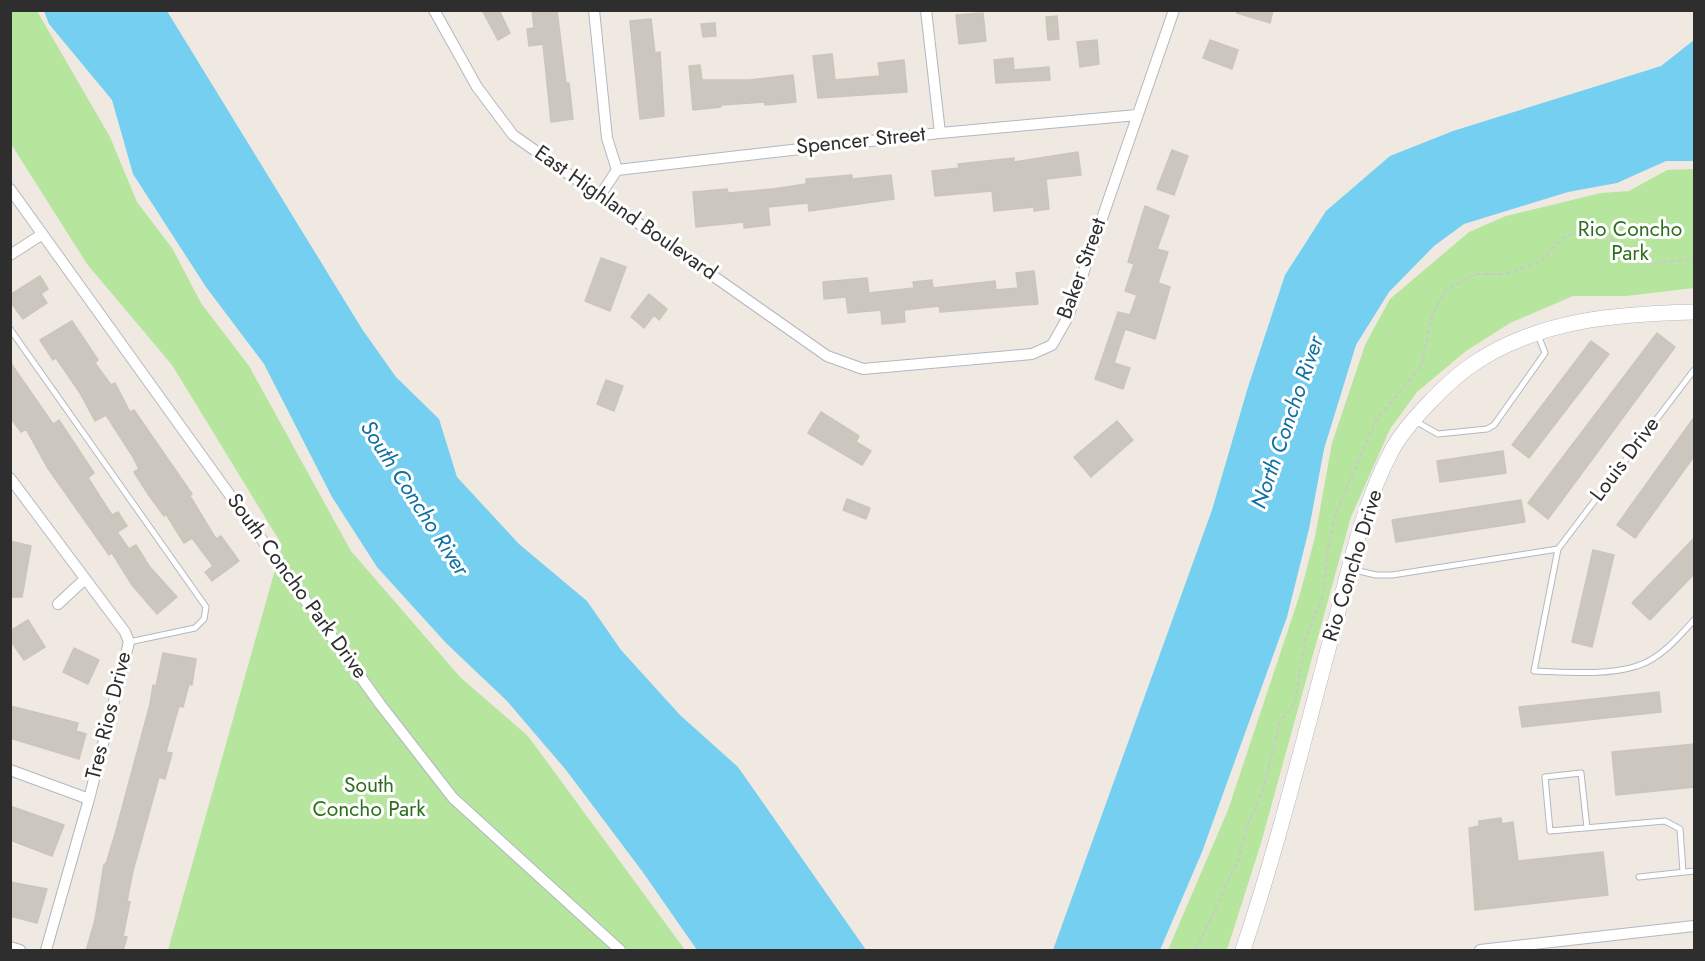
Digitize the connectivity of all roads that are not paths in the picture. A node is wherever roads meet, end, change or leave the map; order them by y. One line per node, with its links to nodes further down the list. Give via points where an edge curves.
1 (434, 10): 9 (street, East Highland Boulevard, via 477,87 513,135)
2 (594, 10): 7 (street, via 607,138)
3 (927, 10): 6 (street)
4 (1174, 10): 5 (street, Baker Street)
5 (1137, 115): 6 (street, Spencer Street); 15 (street, Baker Street, via 1068,317 1052,345 1032,354)
6 (940, 134): 7 (street, Spencer Street)
7 (617, 170): 9 (street)
8 (10, 189): 10 (street, South Concho Park Drive)
9 (599, 197): 15 (street, East Highland Boulevard, via 827,356)
10 (41, 235): 11 (street); 36 (street, South Concho Park Drive, via 366,685 453,798)
11 (10, 255)
12 (1695, 312): 14 (street, Rio Concho Drive, via 1620,314 1573,321)
13 (10, 329): 24 (lane, via 206,607 204,619 195,628)
14 (1538, 334): 17 (street, Rio Concho Drive, via 1516,341 1472,365); 17 (lane, via 1545,353 1494,425 1438,434)
15 (863, 369)
16 (1695, 370): 19 (lane, Louis Drive)
17 (1415, 421): 20 (street, Rio Concho Drive, via 1393,449 1363,521)
18 (10, 478): 21 (street, Tres Rios Drive)
19 (1558, 549): 20 (lane, via 1392,575); 23 (lane, Louis Drive, via 1534,671 1584,673 1638,666 1672,644)
20 (1350, 569): 37 (street, Rio Concho Drive)
21 (85, 579): 22 (street); 24 (street, Tres Rios Drive)
22 (58, 604)
23 (1695, 620)
24 (129, 642): 26 (street, Tres Rios Drive)
25 (10, 770): 26 (street)
26 (89, 799): 35 (street, Tres Rios Drive)
27 (1587, 828): 27 (lane, via 1550,831 1545,777 1581,773); 29 (lane, via 1665,821 1680,829)
28 (1695, 871): 29 (lane)
29 (1683, 872): 30 (lane)
30 (1639, 876)
31 (1695, 926): 33 (street)
32 (10, 947): 34 (street)
33 (1508, 949): 38 (street)
34 (20, 951)
35 (46, 951)
36 (620, 951)
37 (1244, 951)
38 (1480, 951)

